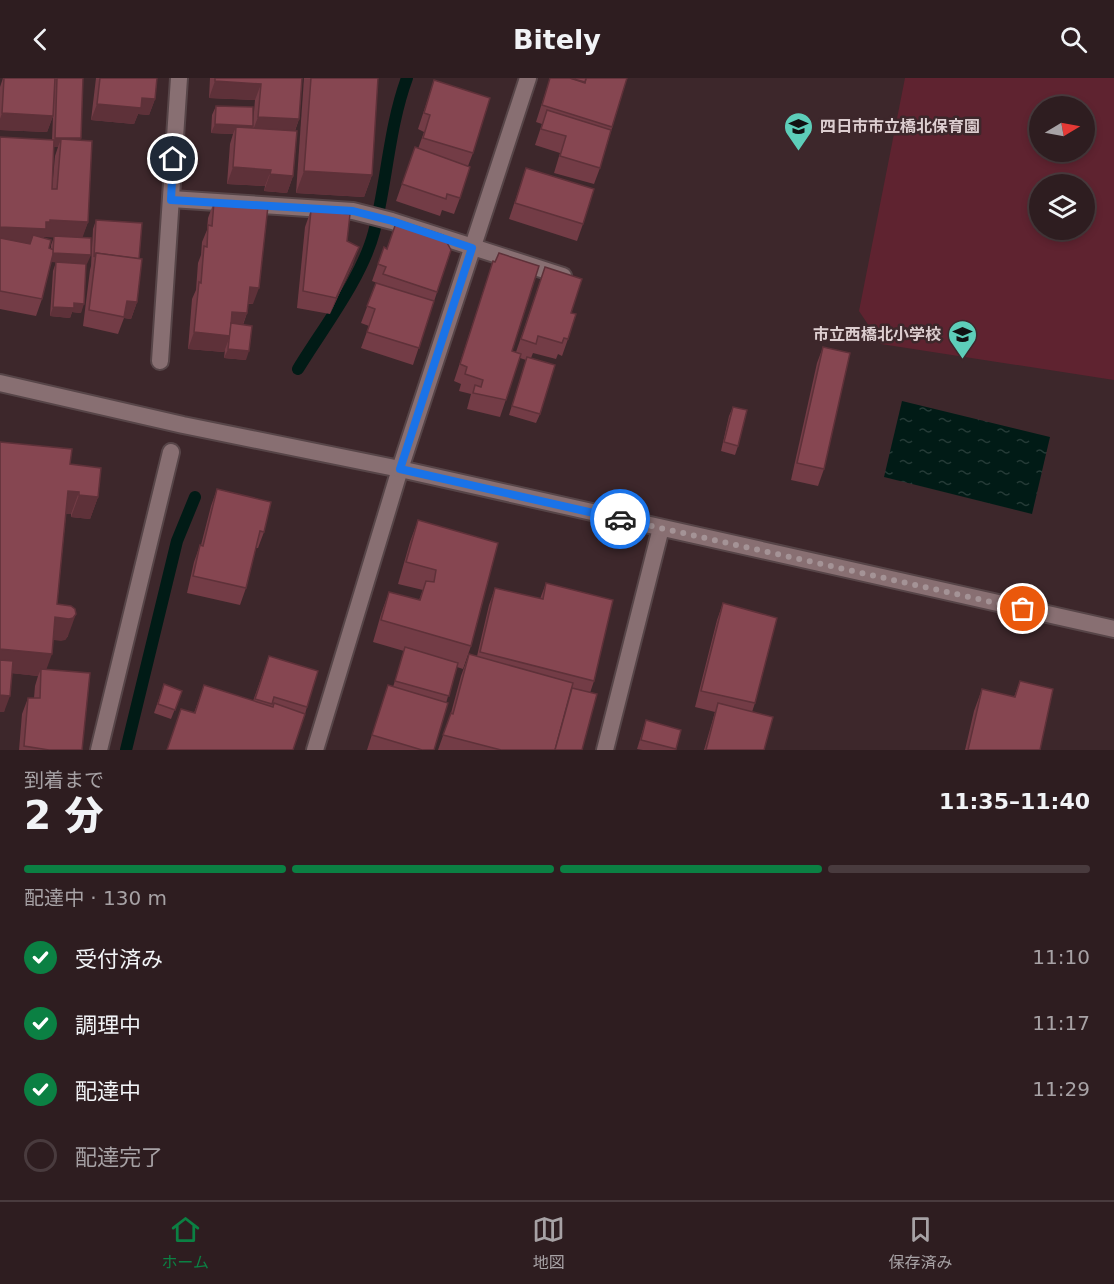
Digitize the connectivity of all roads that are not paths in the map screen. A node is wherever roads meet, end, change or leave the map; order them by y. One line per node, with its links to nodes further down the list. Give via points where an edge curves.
1 (178, 78): 3 (street)
2 (528, 78): 4 (street)
3 (171, 200): 4 (street, via 353,211); 6 (street)
4 (472, 248): 5 (street); 9 (street)
5 (563, 276)
6 (160, 361)
7 (0, 383): 9 (street)
8 (171, 452): 12 (street)
9 (400, 469): 10 (street); 13 (street)
10 (661, 528): 11 (street); 14 (street)
11 (1114, 629)
12 (99, 750)
13 (315, 750)
14 (605, 750)

